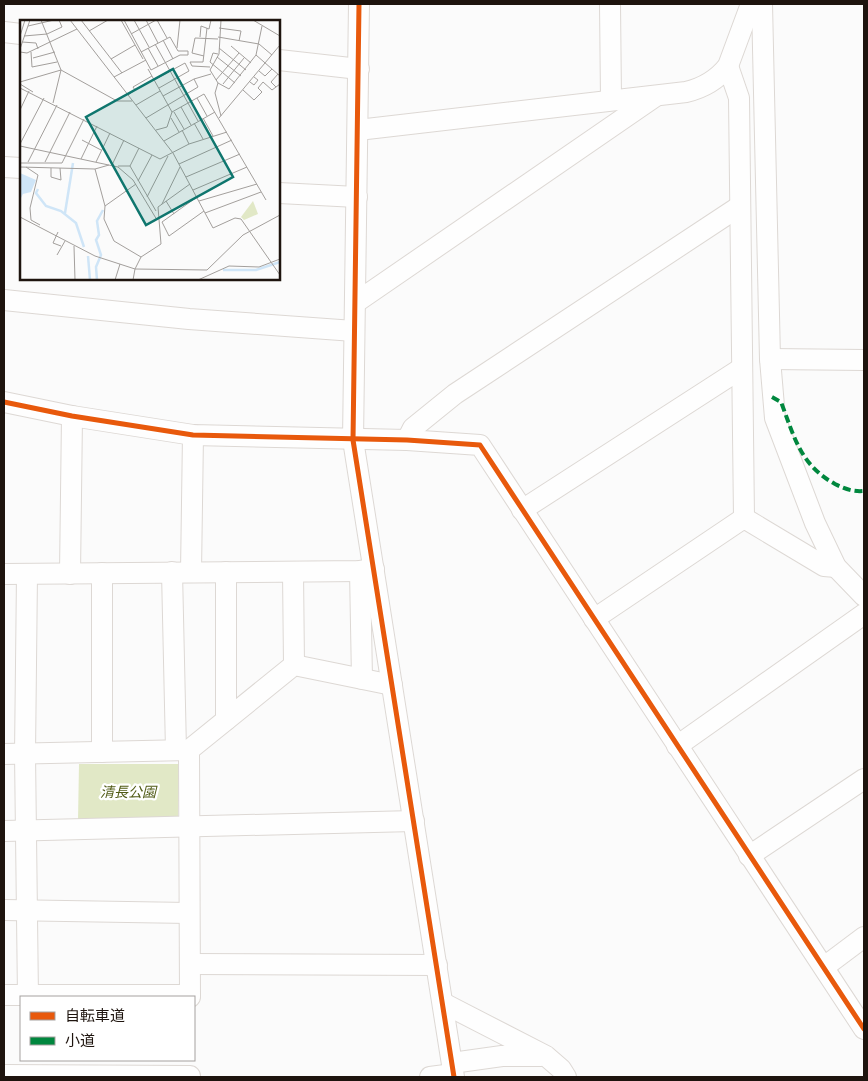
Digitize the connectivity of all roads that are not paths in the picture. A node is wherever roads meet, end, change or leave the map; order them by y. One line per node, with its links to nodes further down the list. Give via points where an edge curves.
1 (360, 4): 9 (street)
2 (610, 4): 11 (street)
3 (751, 4): 8 (street)
4 (762, 4): 21 (street)
5 (4, 32): 6 (street)
6 (20, 34)
7 (280, 60): 9 (street)
8 (728, 66): 10 (street, via 721,75 701,88); 17 (street, via 739,98)
9 (359, 69): 12 (street)
10 (657, 95): 11 (street); 19 (street)
11 (611, 100): 12 (street)
12 (358, 130): 16 (street)
13 (4, 167): 14 (street)
14 (20, 168)
15 (280, 192): 16 (street)
16 (357, 197): 19 (street)
17 (740, 206): 23 (street); 28 (street, via 455,394 413,428)
18 (4, 300): 20 (street)
19 (355, 302): 20 (street)
20 (354, 331): 27 (street)
21 (770, 359): 22 (street); 31 (street, via 775,418 815,524)
22 (864, 360)
23 (742, 368): 29 (street); 30 (street)
24 (4, 402): 25 (street)
25 (72, 416): 26 (street); 39 (street)
26 (193, 435): 27 (street); 33 (street)
27 (353, 440): 28 (street); 32 (street)
28 (407, 440): 29 (street, via 480,445)
29 (522, 510): 42 (street)
30 (744, 518): 31 (street, via 824,566); 42 (street)
31 (836, 567): 40 (street)
32 (367, 570): 35 (street); 44 (street); 45 (street)
33 (182, 572): 34 (street); 36 (street); 48 (street)
34 (226, 572): 35 (street); 46 (street)
35 (293, 572): 43 (street)
36 (102, 573): 39 (street); 49 (street)
37 (4, 574): 38 (street)
38 (27, 574): 39 (street); 51 (street)
39 (70, 574)
40 (864, 596)
41 (864, 614): 47 (street)
42 (594, 619): 47 (street)
43 (294, 665): 44 (street); 46 (street)
44 (362, 679): 45 (street)
45 (392, 685): 53 (street)
46 (226, 720): 48 (street)
47 (677, 746): 57 (street)
48 (183, 750): 49 (street); 54 (street)
49 (102, 752): 51 (street)
50 (4, 754): 51 (street)
51 (26, 754): 55 (street)
52 (864, 779): 57 (street)
53 (414, 821): 54 (street); 63 (street)
54 (189, 826): 55 (street); 60 (street)
55 (26, 830): 56 (street); 59 (street)
56 (4, 831)
57 (749, 856): 64 (street)
58 (4, 910): 59 (street)
59 (27, 910): 60 (street); 66 (street)
60 (189, 913): 62 (street)
61 (864, 937): 64 (street)
62 (190, 964): 63 (street); 67 (street)
63 (437, 965): 68 (street)
64 (824, 967): 69 (street)
65 (4, 995): 66 (street)
66 (28, 996): 67 (street)
67 (190, 996)
68 (443, 1003): 70 (street); 73 (street)
69 (864, 1029)
70 (546, 1056): 73 (street, via 502,1056); 76 (street)
71 (28, 1071): 72 (street); 74 (street)
72 (190, 1071)
73 (453, 1072): 75 (street)
74 (4, 1075)
75 (430, 1077)
76 (566, 1077)

